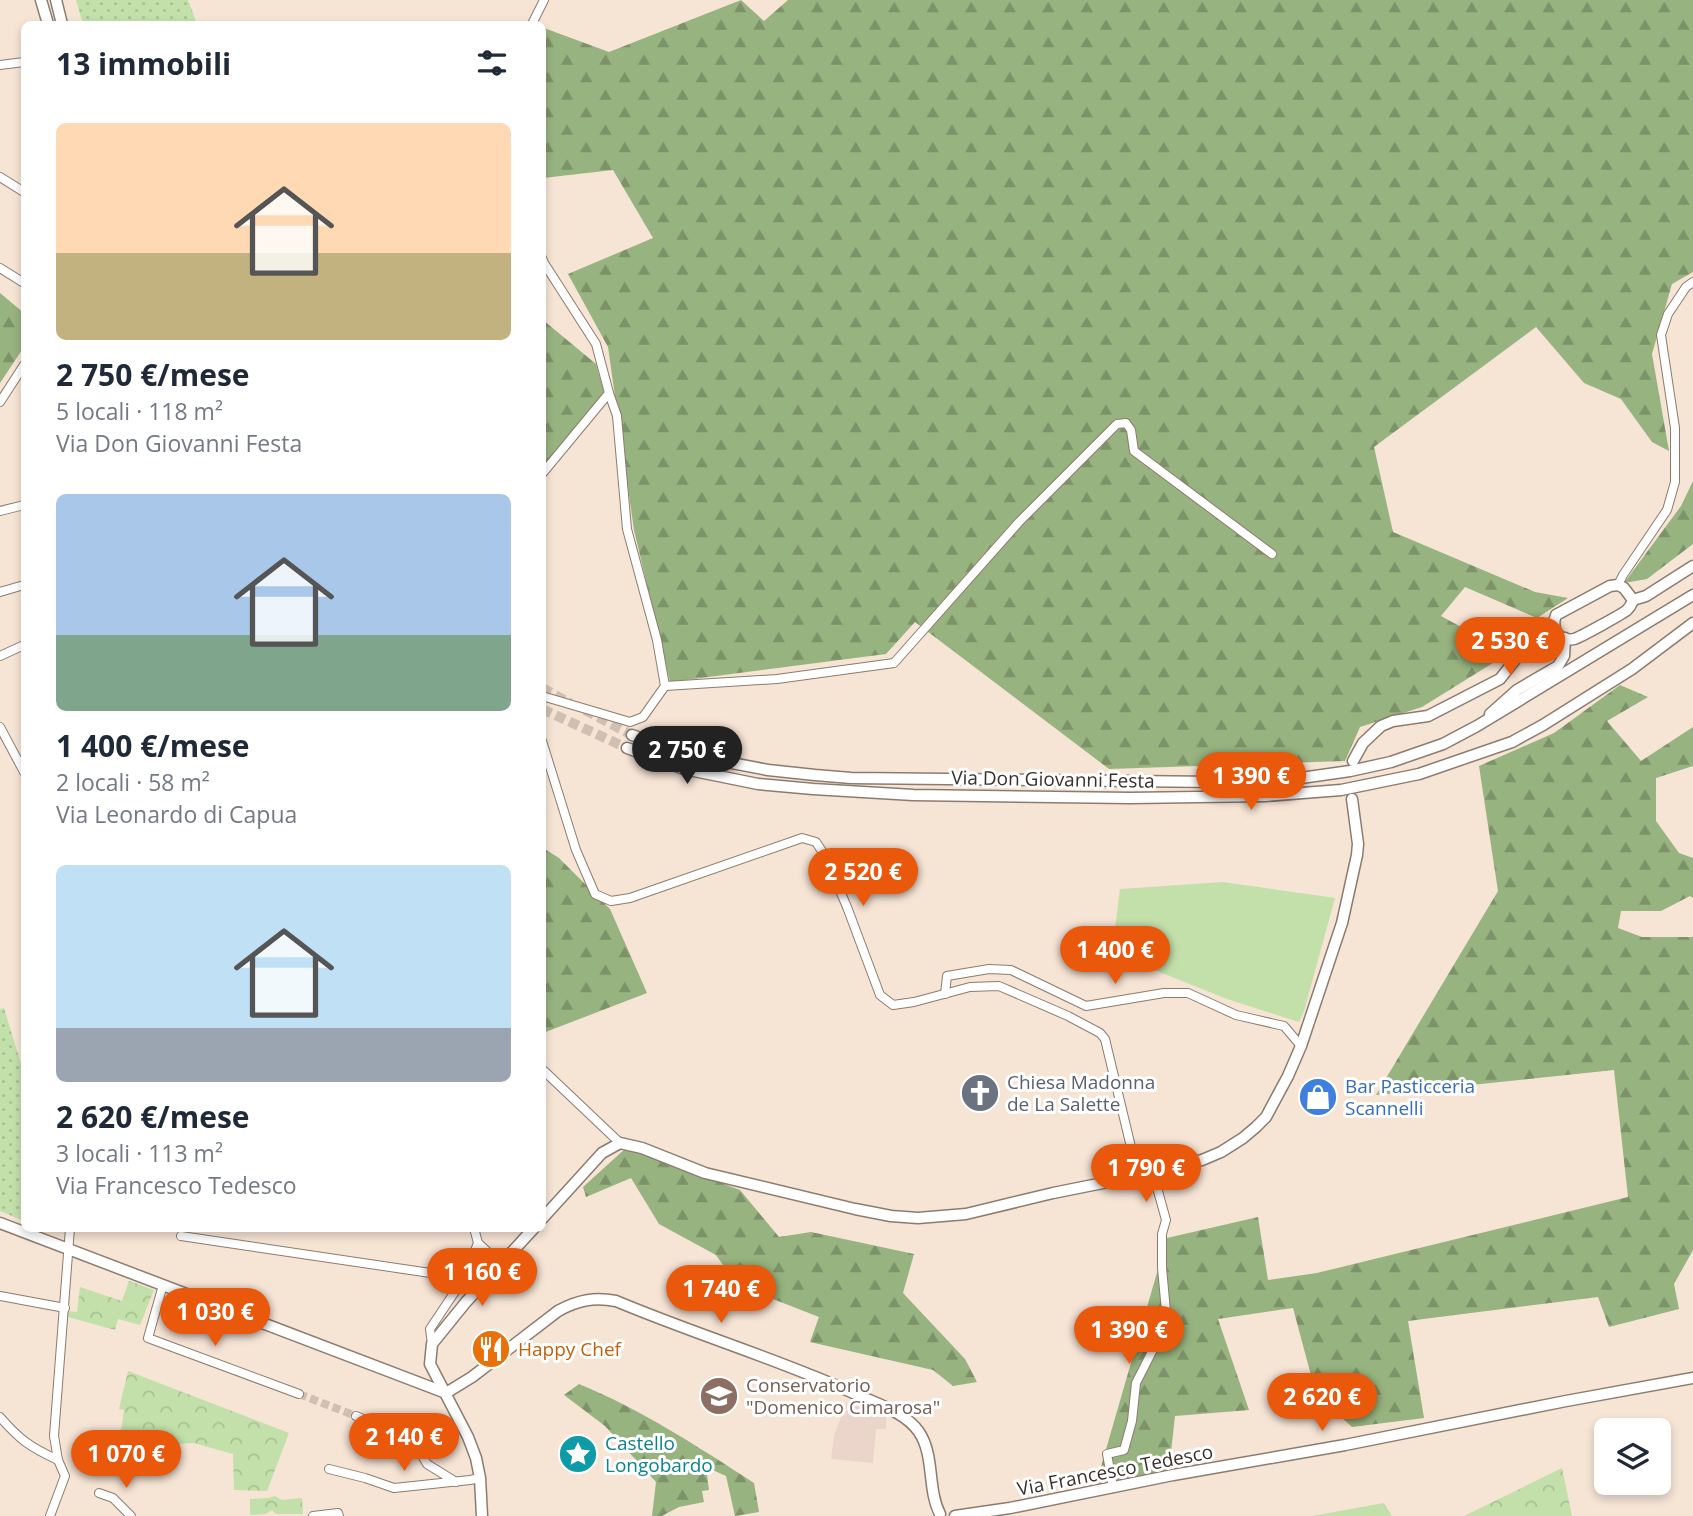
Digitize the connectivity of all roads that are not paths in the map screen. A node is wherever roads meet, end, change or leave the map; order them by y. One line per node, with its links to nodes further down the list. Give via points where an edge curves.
1 (41, 0): 4 (street)
2 (55, 0): 5 (street)
3 (544, 0): 6 (street)
4 (47, 21)
5 (61, 21)
6 (534, 21)
7 (21, 62): 8 (street)
8 (0, 65)
9 (0, 177): 10 (street)
10 (21, 190)
11 (546, 266): 16 (street, via 596,344)
12 (0, 268): 13 (street)
13 (21, 281)
14 (1693, 282): 24 (street, via 1668,314 1661,335 1675,428 1675,482 1667,510)
15 (21, 371): 17 (street)
16 (609, 393): 18 (street); 34 (street, via 617,416 627,530)
17 (0, 402)
18 (546, 469)
19 (21, 506): 20 (street)
20 (0, 511)
21 (1272, 554): 34 (street, via 1134,451 1131,430 1126,423 1117,424 1019,522 894,663 777,679)
22 (1693, 566): 27 (street)
23 (21, 585): 25 (street)
24 (1618, 585): 27 (street); 28 (street, via 1562,611)
25 (0, 592)
26 (1693, 595): 36 (street, Via Don Giovanni Festa)
27 (1633, 600): 30 (street, via 1626,611 1574,639)
28 (1554, 621): 30 (street, via 1554,629); 41 (street, via 1529,642 1500,679 1428,716 1381,726)
29 (1693, 623): 39 (street, Via Don Giovanni Festa, via 1632,669 1512,742 1419,774 1341,790 1130,798 913,795 758,784 684,769)
30 (1564, 638): 36 (street, via 1564,656 1558,666 1502,702)
31 (21, 646): 32 (street); 33 (street)
32 (0, 650)
33 (0, 656)
34 (666, 687): 35 (street, via 643,717 630,722)
35 (546, 697)
36 (1477, 726): 38 (street, Via Don Giovanni Festa, via 1443,744 1350,771 1280,781 1216,782 851,778 768,770 684,754)
37 (0, 727): 42 (street)
38 (632, 734)
39 (627, 748)
40 (546, 754): 44 (street, via 595,894 611,901 630,898 802,838 816,842 847,907 880,995 893,1005)
41 (1353, 761)
42 (21, 766)
43 (1352, 799): 45 (street, via 1357,855 1342,923)
44 (945, 994): 45 (street, via 947,976 989,969 1012,970 1086,1006 1188,993 1236,1014 1284,1026); 49 (street, via 999,986 1100,1033)
45 (1301, 1046): 48 (street, via 1266,1117 1256,1127 1221,1152)
46 (546, 1073): 47 (street)
47 (620, 1143): 49 (street, via 705,1173 855,1209 918,1218 966,1214); 50 (street, via 602,1153)
48 (1153, 1173): 49 (street); 75 (street, via 1166,1220 1162,1268 1167,1322 1136,1383 1124,1450 1107,1454)
49 (1138, 1176)
50 (546, 1215)
51 (0, 1223): 52 (street)
52 (21, 1231)
53 (23, 1232): 59 (street)
54 (69, 1232): 59 (street)
55 (475, 1232): 58 (street)
56 (530, 1232): 60 (street)
57 (181, 1236): 61 (street)
58 (478, 1243): 60 (street); 61 (street)
59 (67, 1249): 62 (street); 64 (street)
60 (501, 1264): 65 (street)
61 (464, 1278): 65 (street, via 430,1329)
62 (163, 1284): 67 (street, via 148,1338); 68 (street)
63 (0, 1296): 64 (street)
64 (65, 1308): 71 (street, via 54,1436)
65 (432, 1344): 68 (street, via 430,1364)
66 (1693, 1378): 75 (street, Via Francesco Tedesco)
67 (299, 1394)
68 (446, 1394): 73 (street, via 468,1437); 79 (street, via 558,1311 588,1299 616,1301 897,1413 919,1432)
69 (356, 1416): 74 (street, via 413,1440 427,1464)
70 (0, 1417): 71 (street, via 16,1436)
71 (58, 1460): 80 (street, via 65,1476)
72 (329, 1469): 74 (street, via 394,1488)
73 (480, 1478): 74 (street); 83 (street)
74 (456, 1482)
75 (1113, 1487): 78 (street, Via Francesco Tedesco)
76 (99, 1493): 81 (street, via 113,1498)
77 (339, 1514): 82 (street)
78 (981, 1514): 84 (street, Via Francesco Tedesco)
79 (940, 1515)
80 (50, 1516)
81 (131, 1516)
82 (313, 1516)
83 (482, 1516)
84 (955, 1516)

